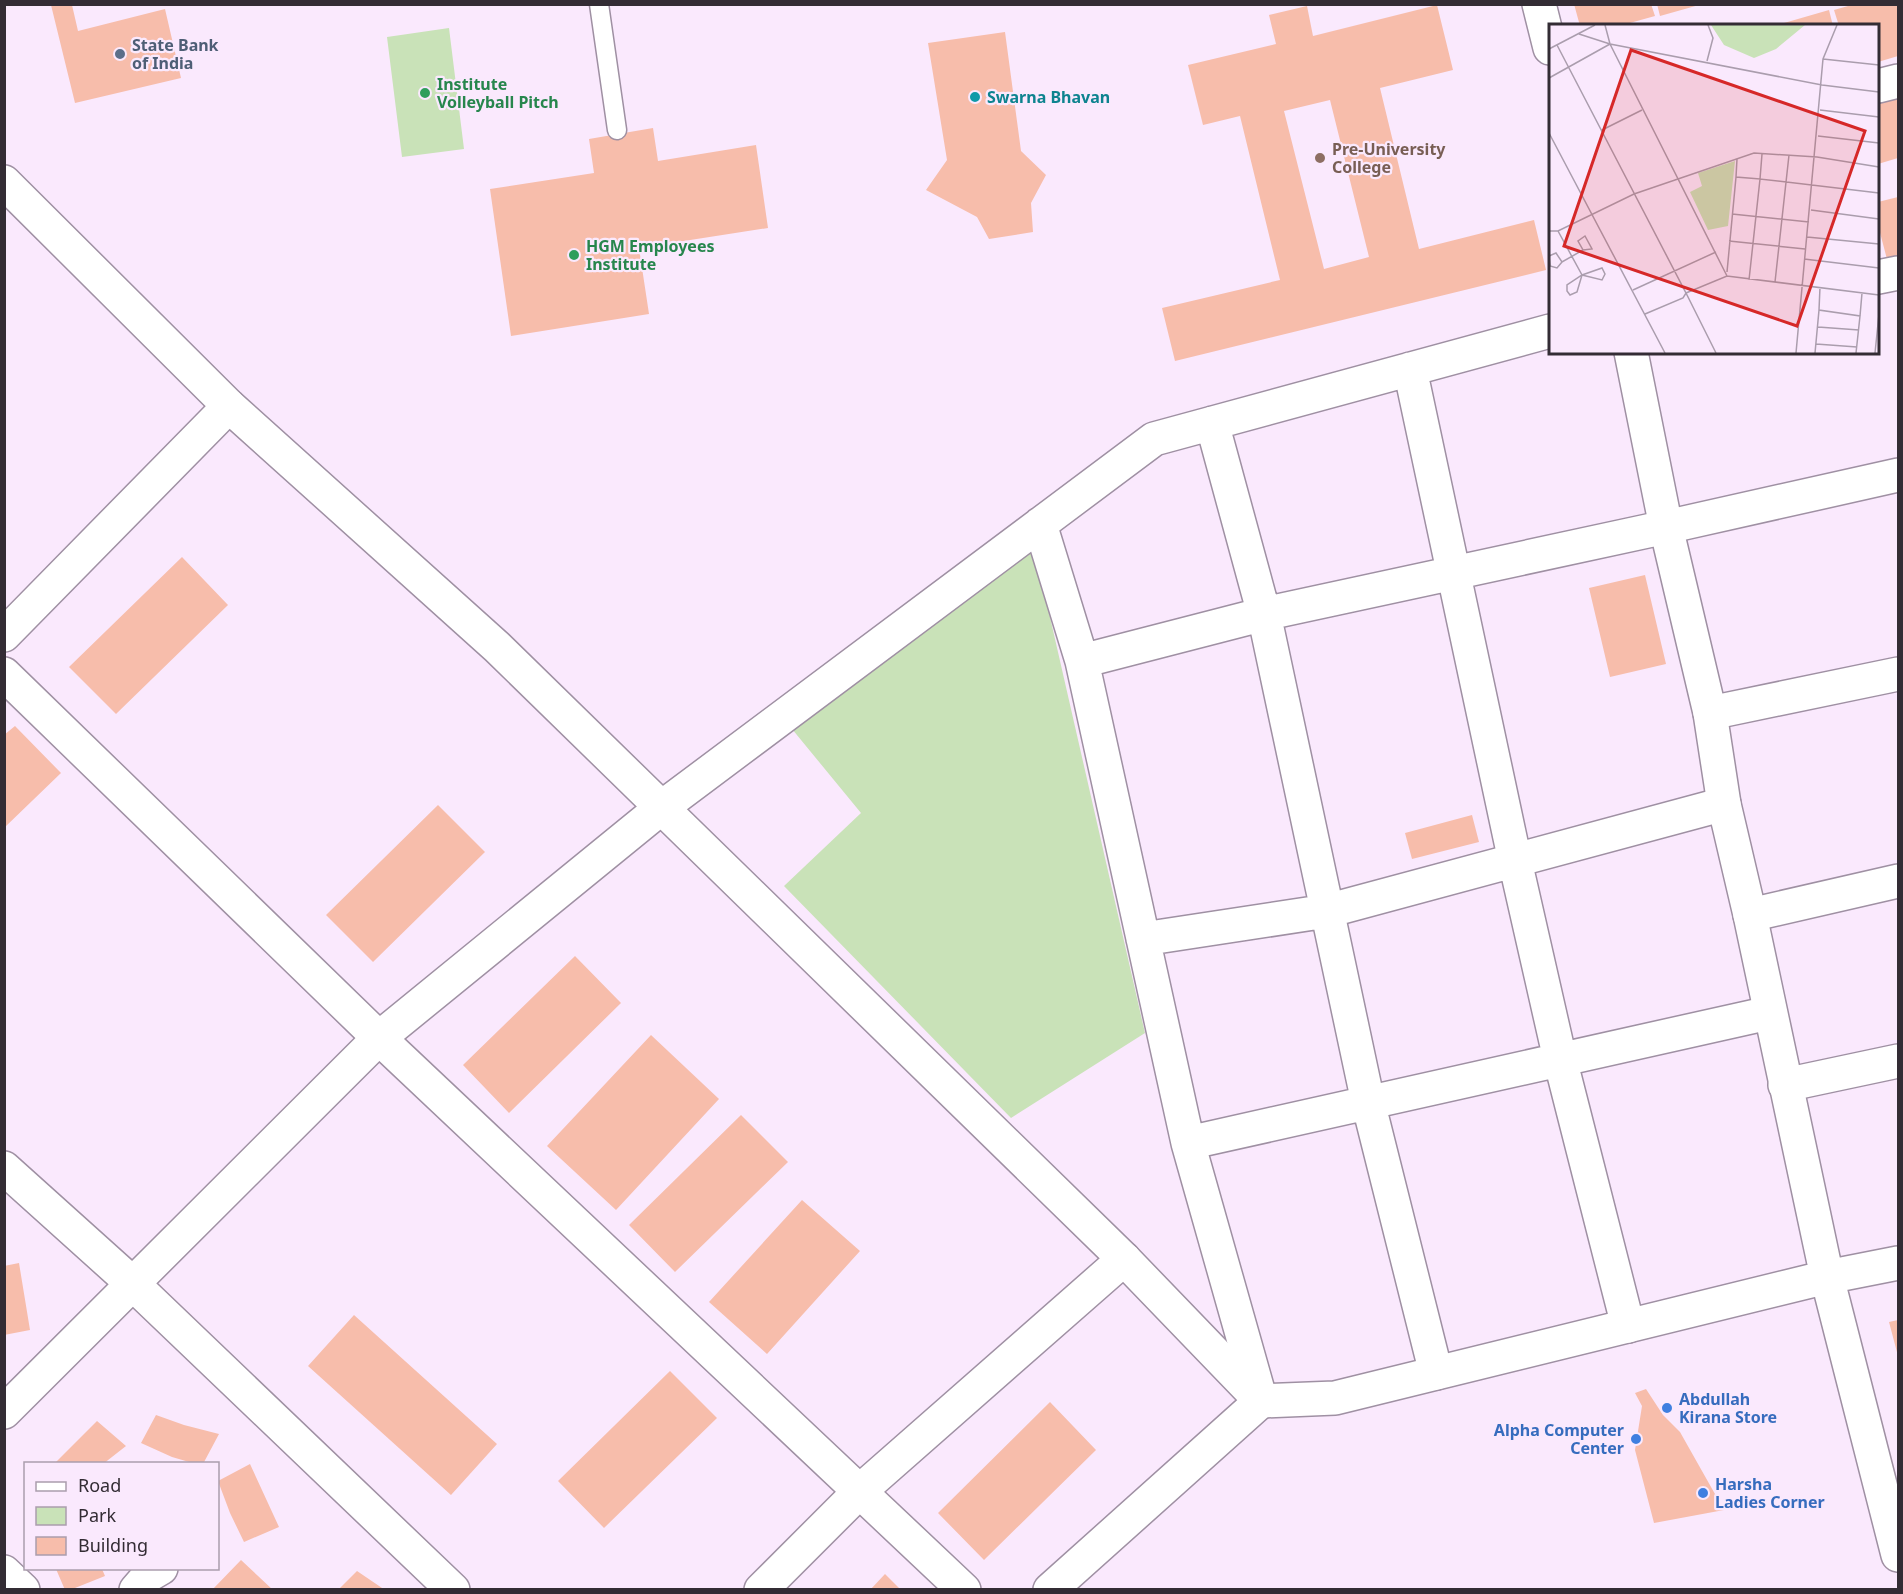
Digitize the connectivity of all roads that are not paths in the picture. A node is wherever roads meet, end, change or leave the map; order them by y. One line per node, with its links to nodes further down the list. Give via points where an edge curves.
1 (599, 4): 6 (lane)
2 (1539, 4): 3 (street)
3 (1549, 41)
4 (1899, 81): 5 (street)
5 (1879, 86)
6 (616, 130)
7 (4, 182): 13 (street)
8 (1899, 273): 9 (street)
9 (1879, 277)
10 (1549, 332): 12 (street)
11 (1631, 354): 17 (street)
12 (1410, 369): 14 (street); 18 (street)
13 (229, 406): 20 (street); 26 (street, via 497,648)
14 (1212, 423): 16 (street, via 1154,439); 19 (street)
15 (1899, 475): 17 (street)
16 (1040, 524): 21 (street); 26 (street)
17 (1666, 527): 18 (street); 24 (street)
18 (1454, 572): 19 (street); 27 (street)
19 (1264, 614): 21 (street); 29 (street)
20 (4, 635)
21 (1082, 661): 31 (street)
22 (4, 674): 33 (street)
23 (1899, 674): 24 (street)
24 (1710, 713): 25 (street)
25 (1724, 804): 27 (street); 30 (street)
26 (661, 808): 33 (street); 40 (street)
27 (1515, 861): 29 (street); 34 (street)
28 (1899, 881): 30 (street)
29 (1327, 911): 31 (street); 37 (street)
30 (1750, 915): 32 (street)
31 (1143, 939): 38 (street)
32 (1769, 1012): 34 (street); 36 (street)
33 (379, 1038): 43 (street); 48 (street)
34 (1560, 1059): 37 (street); 44 (street)
35 (1899, 1060): 36 (street)
36 (1785, 1085): 42 (street)
37 (1368, 1102): 38 (street); 45 (street)
38 (1188, 1143): 46 (street)
39 (4, 1168): 43 (street)
40 (1124, 1259): 46 (street); 48 (street)
41 (1899, 1263): 42 (street)
42 (1827, 1277): 44 (street); 49 (street)
43 (133, 1284): 47 (street); 52 (street)
44 (1628, 1326): 45 (street)
45 (1436, 1373): 46 (street, via 1335,1398)
46 (1261, 1401): 55 (street)
47 (4, 1412)
48 (860, 1491): 53 (street); 54 (street)
49 (1899, 1555)
50 (4, 1572): 51 (street)
51 (23, 1590)
52 (453, 1590)
53 (761, 1590)
54 (964, 1590)
55 (1050, 1590)

